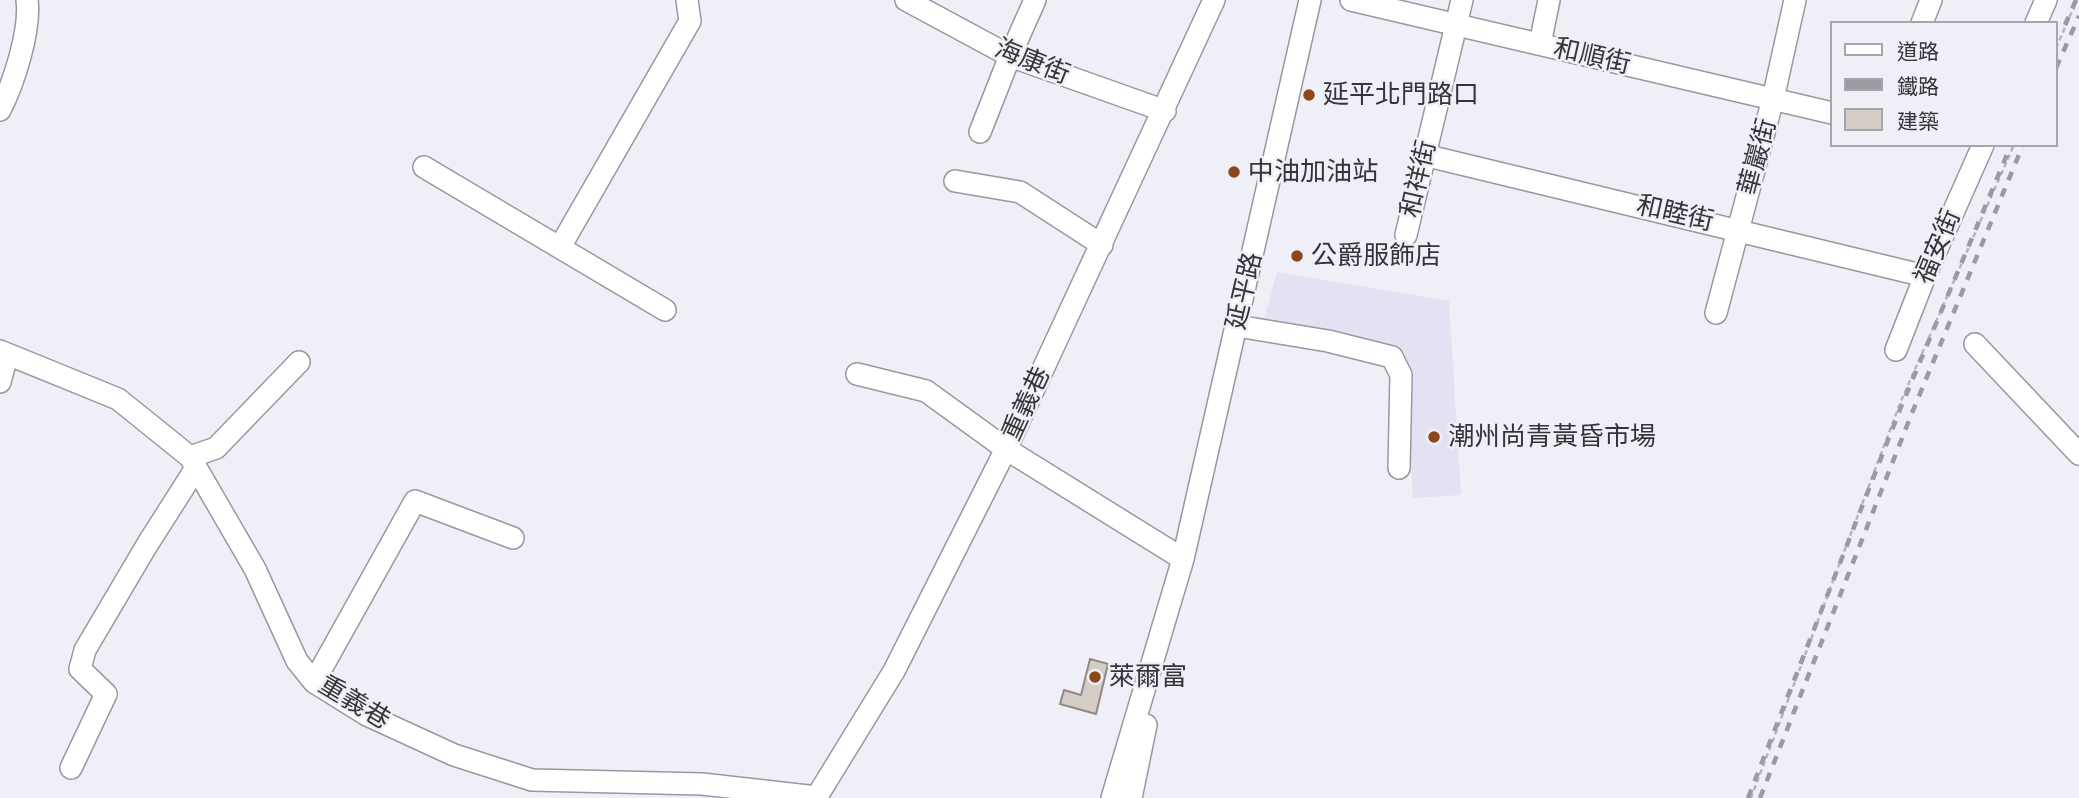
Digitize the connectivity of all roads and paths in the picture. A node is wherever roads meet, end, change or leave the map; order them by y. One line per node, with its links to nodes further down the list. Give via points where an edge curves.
1 (27, 0): 21 (street, via 24,36)
2 (687, 0): 33 (street, via 690,21)
3 (906, 0): 19 (street, 海康街)
4 (1035, 0): 19 (street)
5 (1214, 0): 22 (street, 重義巷)
6 (1310, 0): 37 (street, 延平路)
7 (1351, 0): 16 (street, 和順街)
8 (1462, 0): 16 (street, 和祥街)
9 (1549, 0): 18 (street)
10 (1795, 0): 20 (street, 華巖街)
11 (1931, 0): 14 (street)
12 (2046, 0): 15 (street)
13 (2077, 0): 17 (path)
14 (1923, 21)
15 (2037, 21)
16 (1456, 24): 18 (street, 和順街); 27 (street, 和祥街)
17 (2058, 43)
18 (1540, 44): 20 (street, 和順街)
19 (1010, 56): 22 (street, 海康街); 24 (street)
20 (1773, 99): 23 (street, 和順街); 30 (street, 華巖街)
21 (0, 110)
22 (1165, 111): 32 (street, 重義巷)
23 (1830, 113)
24 (980, 132)
25 (1978, 147): 34 (street, 福安街)
26 (2013, 147): 56 (path, via 1901,401)
27 (1424, 155): 30 (street, 和睦街); 31 (street, 和祥街)
28 (424, 167): 33 (street)
29 (955, 181): 32 (street, via 1020,192)
30 (1738, 229): 34 (street, 和睦街); 36 (street, 華巖街)
31 (1405, 235)
32 (1102, 245): 44 (street, 重義巷)
33 (559, 247): 35 (street)
34 (1925, 276): 39 (street, 福安街)
35 (665, 310)
36 (1716, 313)
37 (1237, 326): 47 (street, via 1392,357 1401,375); 49 (street, 延平路)
38 (1975, 344): 45 (street)
39 (1896, 350)
40 (4, 354): 43 (street); 46 (street, 重義巷, via 118,399)
41 (299, 362): 46 (street, via 216,448)
42 (857, 374): 44 (street, via 926,391)
43 (0, 382)
44 (1006, 449): 49 (street); 53 (street, 重義巷, via 894,671)
45 (2079, 454)
46 (193, 463): 51 (street, 重義巷, via 255,569 297,661); 52 (street, via 85,650 80,669 106,694)
47 (1399, 468)
48 (513, 538): 51 (street, via 415,501)
49 (1183, 559): 50 (street, 延平路)
50 (1177, 582): 54 (street, 延平路); 55 (street, 延平路)
51 (314, 682): 53 (street, 重義巷, via 367,715 454,755 532,780 702,784)
52 (71, 768)
53 (816, 797)
54 (1112, 798)
55 (1131, 798)
56 (1751, 798)

